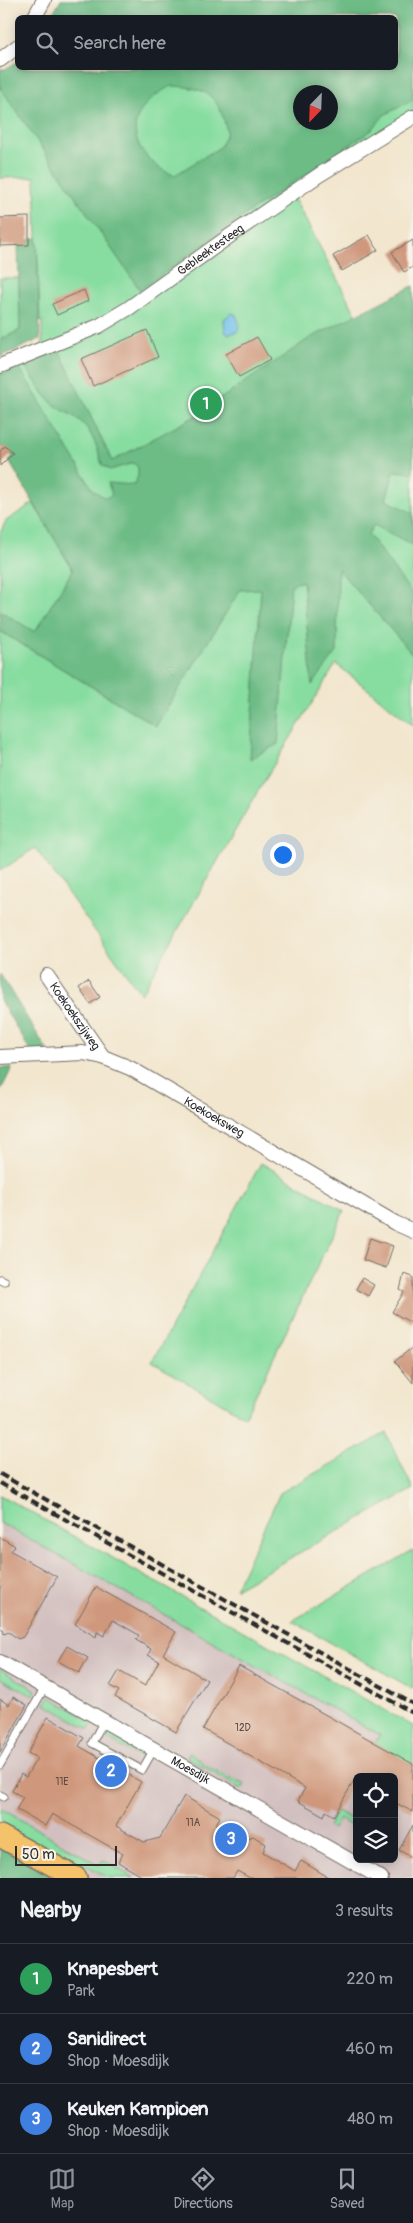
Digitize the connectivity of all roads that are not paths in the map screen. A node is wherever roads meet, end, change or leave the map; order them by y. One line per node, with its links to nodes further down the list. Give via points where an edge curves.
1 (44, 0): 2 (street)
2 (36, 15)
3 (15, 48): 4 (street)
4 (0, 60)
5 (413, 117): 6 (street, Gebleektesteeg, via 319,174 129,308 99,326)
6 (0, 366)
7 (47, 976): 9 (street, Koekoekszijweg)
8 (0, 1057): 9 (street, Koekoeksweg, via 83,1053)
9 (103, 1057): 10 (street, Koekoeksweg, via 130,1068)
10 (413, 1230)
11 (0, 1662): 12 (street, Moesdijk)
12 (45, 1687): 13 (street, Moesdijk); 15 (lane)
13 (104, 1720): 14 (street, Moesdijk); 14 (lane, via 92,1742 100,1747 142,1770)
14 (154, 1749): 18 (street, Moesdijk)
15 (0, 1765)
16 (0, 1836): 17 (main road)
17 (76, 1878)
18 (381, 1878)

